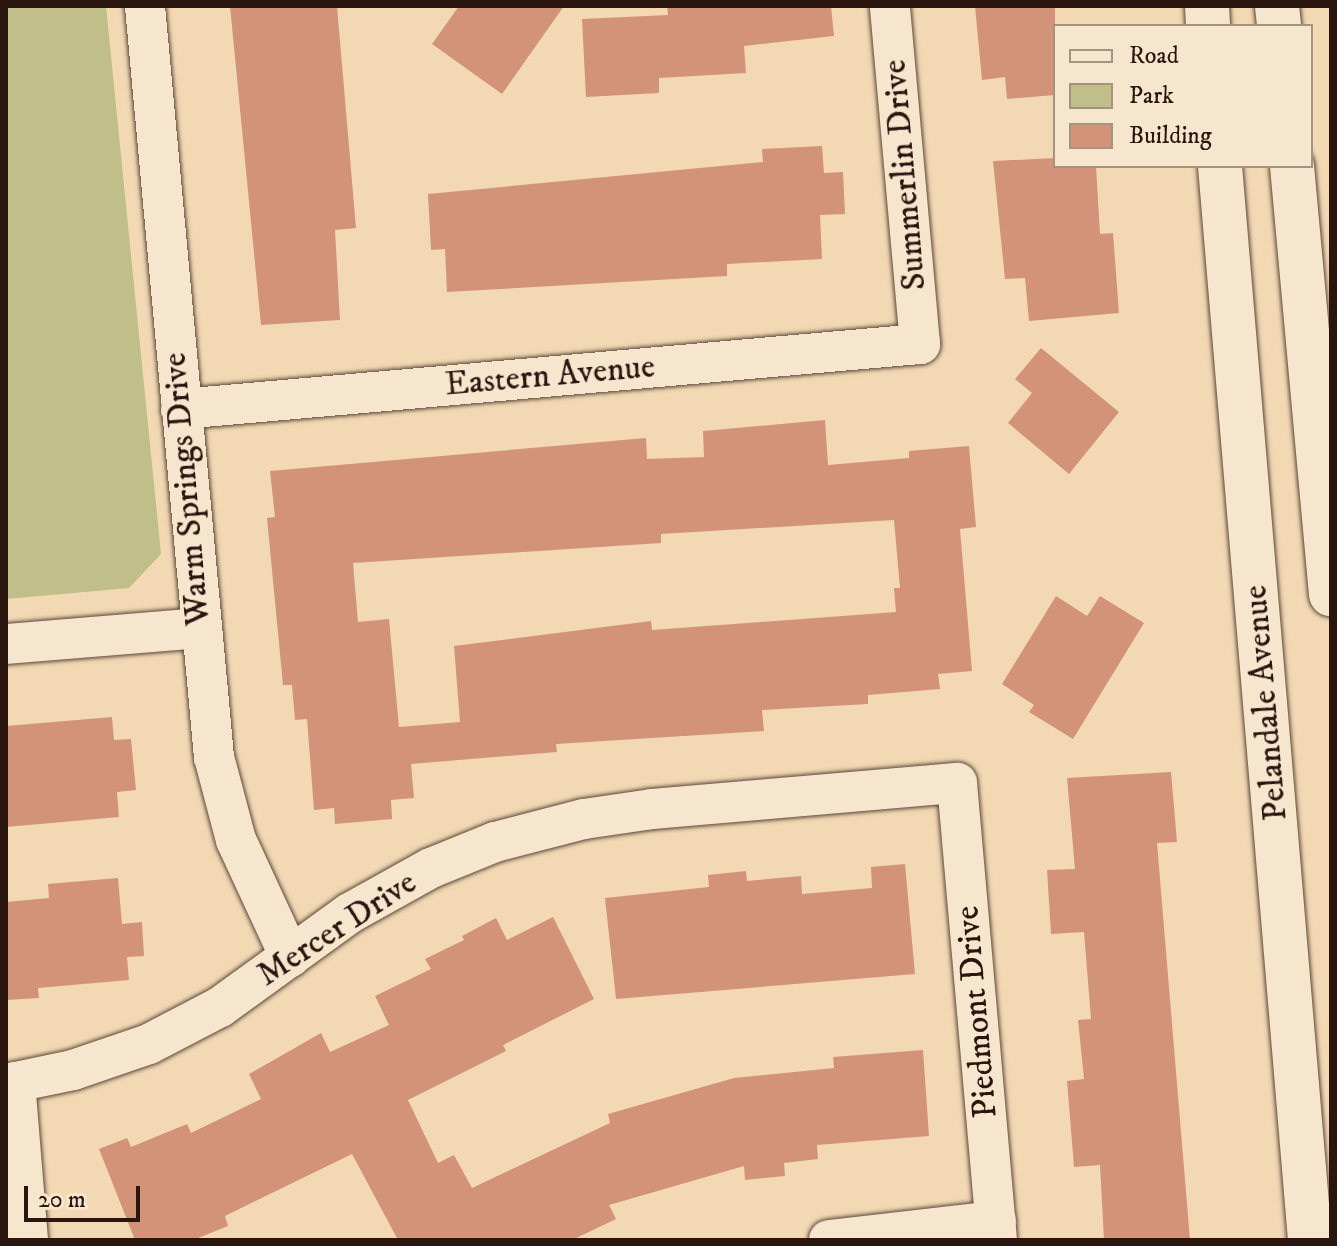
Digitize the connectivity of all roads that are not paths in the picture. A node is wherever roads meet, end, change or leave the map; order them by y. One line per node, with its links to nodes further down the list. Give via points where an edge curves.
1 (145, 6): 6 (street, Warm Springs Drive)
2 (890, 6): 5 (street, Summerlin Drive)
3 (1220, 168): 16 (main road, Pelandale Avenue)
4 (1292, 168): 7 (main road)
5 (920, 344): 6 (street, Eastern Avenue)
6 (181, 409): 8 (street, Warm Springs Drive)
7 (1331, 594)
8 (199, 628): 9 (street); 11 (street, Warm Springs Drive, via 214,757 236,840)
9 (6, 644)
10 (957, 783): 11 (street, Mercer Drive, via 652,809 495,842 431,868 350,913); 13 (street, Piedmont Drive)
11 (290, 957): 12 (street, Mercer Drive, via 220,1007 149,1044 73,1070)
12 (10, 1083): 14 (street)
13 (996, 1231): 15 (street)
14 (28, 1240)
15 (829, 1240)
16 (1310, 1240)

